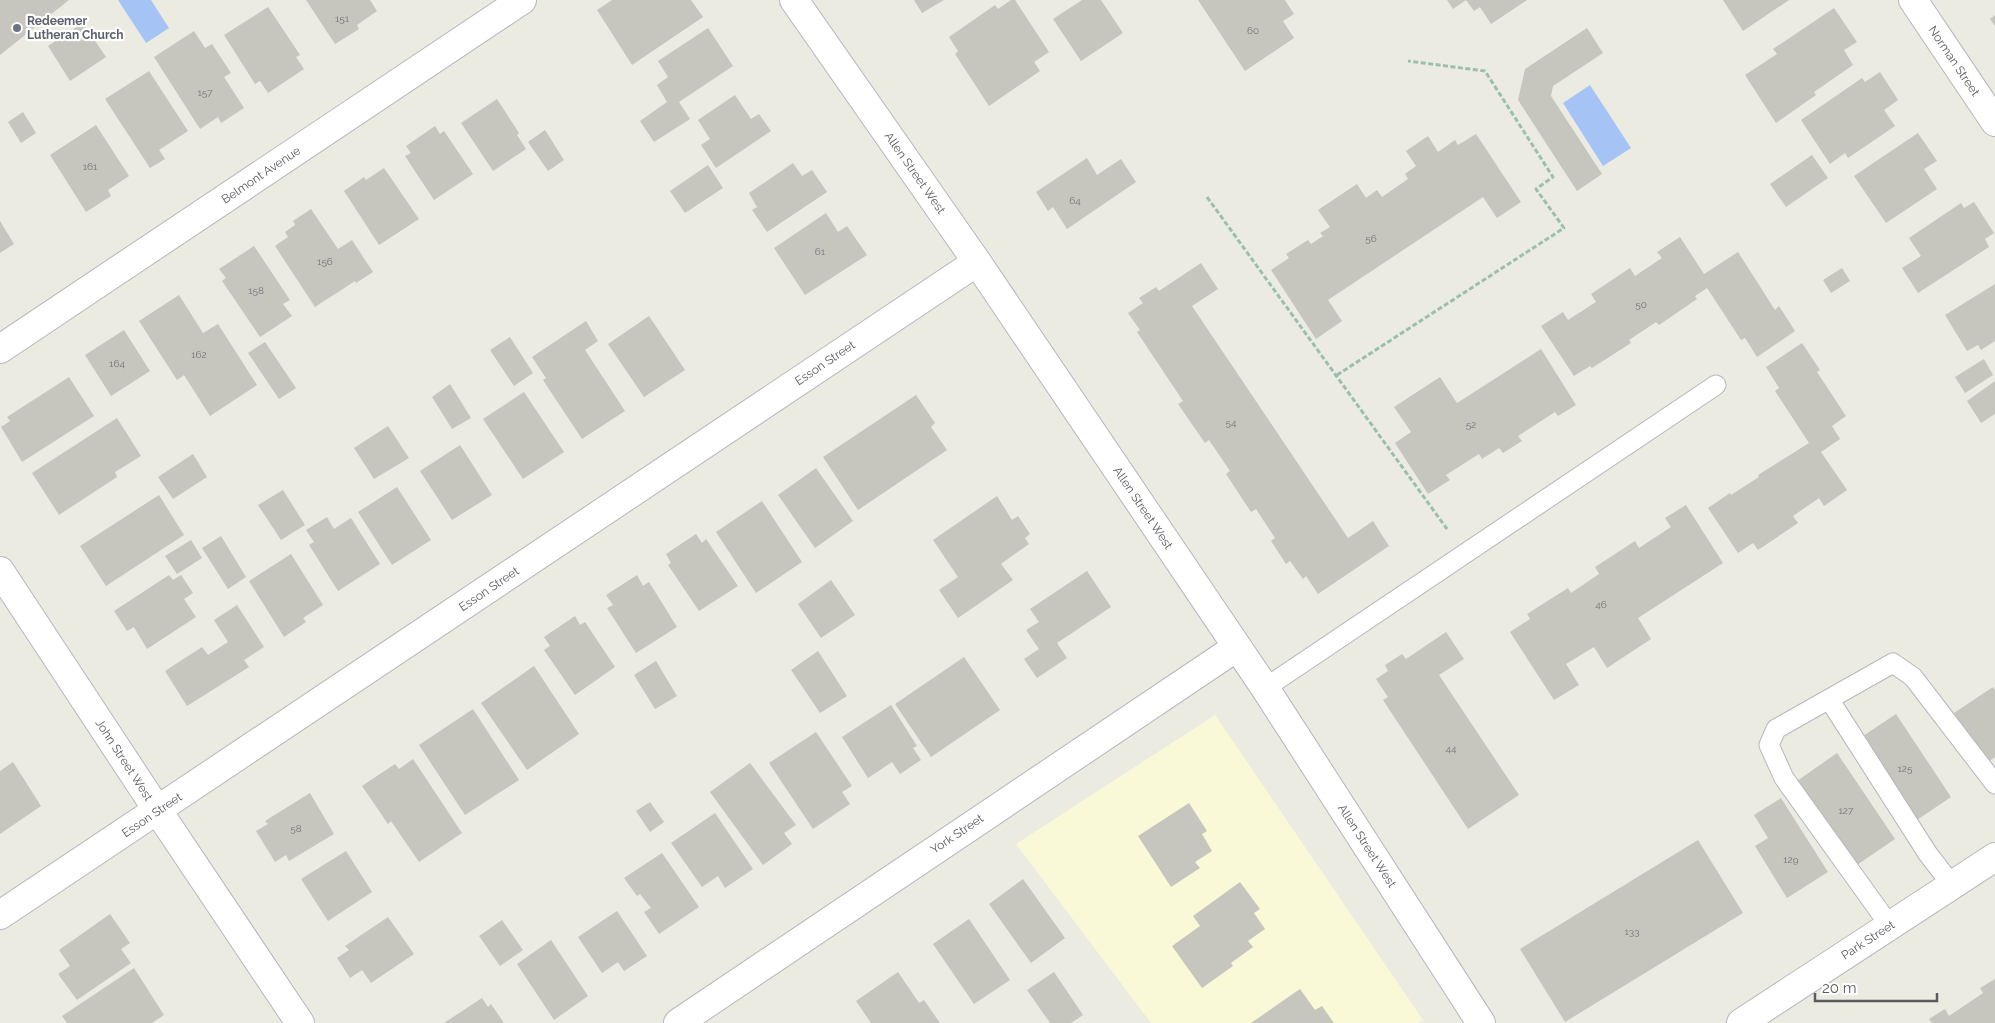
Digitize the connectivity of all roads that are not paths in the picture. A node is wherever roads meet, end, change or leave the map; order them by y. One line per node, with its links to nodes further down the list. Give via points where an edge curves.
1 (522, 0): 6 (street, Belmont Avenue)
2 (794, 0): 5 (street, Allen Street West)
3 (1913, 0): 4 (street, Norman Street)
4 (1995, 122)
5 (976, 262): 9 (street, Allen Street West); 13 (street, Esson Street)
6 (0, 349)
7 (1716, 385): 10 (lane)
8 (0, 571): 13 (street, John Street West)
9 (1237, 647): 10 (street, Allen Street West); 19 (street, York Street)
10 (1265, 688): 20 (street, Allen Street West)
11 (1829, 699): 12 (lane, via 1894,663 1913,676); 15 (lane, via 1928,854); 17 (lane, via 1776,729 1770,745 1784,778)
12 (1995, 784)
13 (158, 811): 16 (street, Esson Street); 18 (street, John Street West)
14 (1995, 857): 15 (street, Park Street)
15 (1952, 885): 17 (street, Park Street)
16 (0, 915)
17 (1890, 926): 21 (street, Park Street)
18 (300, 1023)
19 (678, 1023)
20 (1481, 1023)
21 (1741, 1023)

